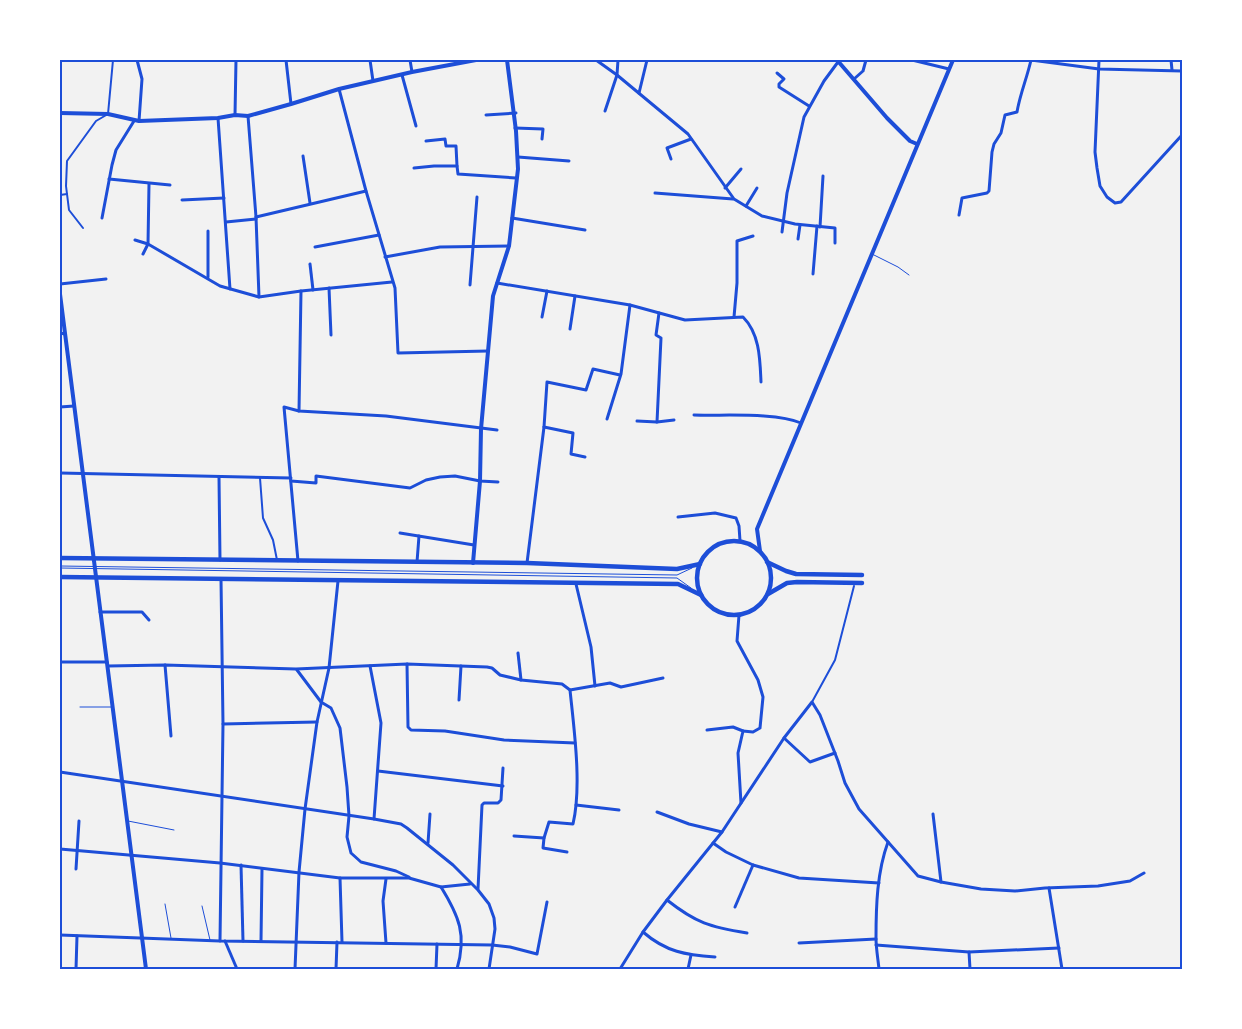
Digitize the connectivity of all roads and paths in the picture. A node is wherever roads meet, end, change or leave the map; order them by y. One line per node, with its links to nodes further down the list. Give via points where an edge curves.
1 (113, 60): 37 (street)
2 (137, 60): 42 (street, via 142,79)
3 (236, 60): 38 (street)
4 (286, 60): 32 (street)
5 (370, 60): 29 (street)
6 (410, 60): 24 (street)
7 (476, 60): 18 (main road)
8 (507, 60): 36 (main road)
9 (598, 60): 26 (street)
10 (618, 60): 26 (street)
11 (647, 60): 31 (street)
12 (866, 60): 28 (street, via 863,71)
13 (912, 60): 20 (street)
14 (952, 60): 20 (main road)
15 (1031, 60): 21 (street); 74 (street, via 1017,112 1005,115 994,144 989,191 962,198)
16 (1100, 60): 21 (street)
17 (1171, 60): 22 (street)
18 (467, 61): 24 (main road)
19 (838, 61): 28 (main road); 33 (street)
20 (949, 69): 49 (main road)
21 (1099, 69): 22 (street); 45 (street, via 1095,152 1100,186 1112,201 1121,202)
22 (1172, 70): 23 (street)
23 (1182, 71)
24 (412, 72): 27 (main road)
25 (777, 73): 33 (street, via 783,78 779,87)
26 (617, 74): 31 (street); 34 (street)
27 (402, 75): 29 (main road); 43 (street)
28 (854, 79): 49 (main road, via 887,118 910,141)
29 (373, 81): 30 (main road)
30 (339, 89): 32 (main road); 64 (street)
31 (638, 93): 47 (street)
32 (291, 104): 39 (main road)
33 (809, 106): 78 (street)
34 (605, 111)
35 (60, 113): 37 (main road)
36 (515, 113): 40 (street); 44 (main road)
37 (108, 114): 42 (main road); 66 (street, via 96,121 67,161)
38 (235, 115): 39 (main road); 41 (main road)
39 (248, 116): 76 (street)
40 (486, 116)
41 (218, 118): 42 (main road); 69 (street)
42 (136, 121): 59 (street, via 116,150)
43 (416, 126)
44 (515, 128): 46 (street, via 542,129); 51 (main road)
45 (1182, 135)
46 (542, 139)
47 (691, 139): 52 (street, via 667,148); 62 (street)
48 (426, 141): 54 (street, via 445,139 446,146 456,146)
49 (918, 144): 96 (main road)
50 (303, 156): 72 (street)
51 (518, 157): 53 (street); 58 (main road)
52 (671, 159)
53 (569, 161)
54 (456, 166): 55 (street); 58 (street, via 458,174)
55 (414, 168)
56 (741, 169): 62 (street)
57 (823, 176): 81 (street)
58 (516, 178): 77 (main road)
59 (109, 179): 60 (street); 75 (street)
60 (149, 184): 61 (street); 91 (street)
61 (170, 185)
62 (726, 188): 70 (street)
63 (757, 188): 73 (street)
64 (366, 191): 72 (street); 86 (street)
65 (656, 193): 70 (street)
66 (67, 194): 67 (street); 82 (street, via 69,210)
67 (60, 195)
68 (477, 197): 92 (street)
69 (224, 198): 71 (street); 79 (street)
70 (734, 199): 73 (street)
71 (182, 200)
72 (310, 203): 76 (street)
73 (746, 206): 78 (street, via 762,216)
74 (959, 215)
75 (102, 218)
76 (256, 218): 79 (street); 114 (street)
77 (512, 218): 83 (street); 93 (main road)
78 (783, 221): 80 (street); 85 (street)
79 (226, 222): 108 (street)
80 (800, 225): 81 (street); 88 (street)
81 (818, 226): 90 (street, via 835,228); 99 (street)
82 (83, 228)
83 (585, 230)
84 (208, 231): 101 (street)
85 (782, 232)
86 (379, 235): 94 (street); 97 (street)
87 (752, 236): 118 (street, via 737,241)
88 (798, 239)
89 (135, 240): 91 (street)
90 (835, 243)
91 (148, 244): 95 (street); 101 (street)
92 (472, 246): 93 (street); 97 (street, via 440,247); 106 (street)
93 (509, 246): 104 (main road)
94 (315, 247)
95 (143, 254)
96 (872, 254): 100 (lane); 133 (main road)
97 (385, 257): 103 (street)
98 (310, 264): 109 (street)
99 (813, 274)
100 (909, 276)
101 (208, 278): 108 (street)
102 (106, 279): 105 (street)
103 (392, 282): 107 (street); 122 (street, via 398,353)
104 (497, 283): 111 (street); 122 (main road)
105 (60, 284)
106 (470, 285)
107 (329, 288): 109 (street); 121 (street)
108 (230, 289): 114 (street)
109 (313, 290): 110 (street)
110 (302, 291): 114 (street); 127 (street)
111 (547, 291): 113 (street); 117 (street)
112 (60, 294): 120 (main road)
113 (575, 296): 115 (street); 119 (street)
114 (258, 297)
115 (630, 305): 116 (street); 123 (street)
116 (659, 313): 118 (street, via 685,320); 132 (street, via 656,335 661,338)
117 (542, 316)
118 (734, 317): 124 (street, via 743,317 751,324 758,348)
119 (570, 329)
120 (62, 333): 125 (main road)
121 (331, 335)
122 (488, 351): 135 (main road)
123 (620, 375): 129 (street); 134 (street, via 593,369 587,390 547,382)
124 (761, 382)
125 (74, 406): 126 (street); 139 (main road)
126 (60, 407)
127 (299, 411): 135 (street, via 386,416); 142 (street, via 284,407)
128 (694, 415): 133 (street, via 757,416)
129 (607, 419)
130 (674, 420): 132 (street)
131 (637, 421): 132 (street)
132 (657, 422)
133 (801, 423): 150 (main road, via 758,529)
134 (544, 427): 137 (street, via 573,433 571,454); 159 (street)
135 (482, 429): 136 (street); 143 (main road)
136 (497, 430)
137 (585, 457)
138 (60, 473): 139 (street)
139 (83, 473): 140 (street); 152 (main road)
140 (219, 477): 141 (street); 153 (street)
141 (260, 478): 142 (street); 154 (street, via 263,518 273,540)
142 (291, 479): 143 (street, via 316,483 316,476 410,488 440,477); 155 (street)
143 (480, 481): 144 (street); 149 (main road)
144 (498, 482)
145 (678, 517): 148 (street, via 715,513 736,518)
146 (400, 532): 147 (street)
147 (419, 536): 149 (street); 156 (street)
148 (740, 541): 150 (main road); 160 (main road, via 714,547)
149 (474, 545): 158 (main road)
150 (760, 551): 157 (main road)
151 (60, 558): 152 (main road)
152 (93, 558): 153 (main road); 162 (main road)
153 (220, 560): 154 (main road)
154 (277, 560): 155 (main road)
155 (298, 561): 156 (main road)
156 (417, 562): 158 (main road)
157 (767, 562): 163 (main road, via 796,574); 171 (main road, via 771,578)
158 (473, 563): 159 (main road)
159 (527, 563): 160 (main road, via 677,569)
160 (700, 564): 162 (lane, via 677,575); 172 (main road, via 697,583)
161 (60, 567): 162 (lane)
162 (94, 568): 165 (main road); 172 (lane, via 677,578)
163 (862, 574)
164 (60, 577): 165 (main road)
165 (96, 578): 166 (main road); 173 (main road)
166 (221, 579): 167 (main road); 181 (street)
167 (338, 581): 169 (main road); 184 (street)
168 (862, 583): 171 (main road, via 787,583)
169 (576, 584): 172 (main road, via 678,584); 188 (street, via 591,647)
170 (854, 586): 192 (street, via 835,660)
171 (768, 594): 174 (main road, via 756,608)
172 (701, 595): 174 (main road, via 717,611)
173 (100, 612): 175 (street, via 142,612); 178 (main road)
174 (739, 615): 198 (street, via 737,641 758,680 762,697 760,728 753,732)
175 (149, 620)
176 (518, 653): 187 (street)
177 (60, 662): 178 (street)
178 (107, 664): 180 (street); 194 (main road)
179 (407, 664): 182 (street); 183 (street); 201 (street, via 408,727 411,730 445,731 504,740)
180 (165, 665): 181 (street); 199 (street)
181 (222, 666): 185 (street); 196 (street)
182 (370, 666): 184 (street); 204 (street, via 381,723)
183 (461, 666): 187 (street, via 490,667 498,675); 190 (street)
184 (329, 668): 185 (street); 191 (street)
185 (296, 669): 191 (street)
186 (663, 678): 188 (street, via 622,687 610,683)
187 (520, 680): 189 (street, via 562,684)
188 (595, 686): 189 (street)
189 (570, 690): 201 (street)
190 (459, 700)
191 (321, 702): 195 (street); 216 (street, via 331,708 340,728)
192 (812, 702): 200 (street); 202 (street)
193 (80, 707): 194 (lane)
194 (113, 707): 206 (main road)
195 (317, 722): 196 (street); 211 (street)
196 (223, 724): 208 (street)
197 (707, 730): 198 (street, via 733,727)
198 (743, 731): 209 (street, via 738,753)
199 (171, 736)
200 (784, 738): 202 (street, via 810,762); 209 (street)
201 (575, 743): 210 (street)
202 (835, 753): 224 (street, via 851,796)
203 (503, 768): 207 (street)
204 (378, 771): 207 (street); 217 (street)
205 (60, 772): 206 (street)
206 (122, 781): 208 (street); 218 (main road)
207 (503, 786): 246 (street, via 500,802 482,805)
208 (222, 796): 211 (street); 231 (street)
209 (741, 804): 221 (street)
210 (576, 805): 212 (street); 223 (street, via 573,824 549,822)
211 (304, 809): 216 (street); 236 (street)
212 (619, 810)
213 (657, 812): 221 (street)
214 (430, 814): 226 (street)
215 (934, 814): 241 (street)
216 (350, 816): 217 (street); 240 (street, via 347,838 355,858)
217 (374, 819): 226 (street, via 401,824)
218 (127, 820): 220 (lane); 230 (main road)
219 (79, 821): 228 (street)
220 (174, 830)
221 (722, 832): 225 (street)
222 (514, 836): 223 (street)
223 (544, 838): 229 (street, via 543,848)
224 (888, 842): 241 (street, via 918,876); 242 (street, via 881,861)
225 (713, 843): 233 (street); 247 (street)
226 (428, 844): 243 (street)
227 (60, 850): 228 (street)
228 (78, 851): 230 (street); 234 (street)
229 (567, 852)
230 (132, 855): 231 (street); 256 (main road)
231 (220, 863): 232 (street); 260 (street)
232 (241, 865): 235 (street); 261 (street)
233 (753, 865): 242 (street, via 799,878); 251 (street)
234 (76, 869)
235 (262, 869): 236 (street); 262 (street)
236 (298, 872): 238 (street); 263 (street)
237 (1144, 872): 245 (street, via 1130,882)
238 (340, 878): 239 (street); 265 (street)
239 (386, 878): 240 (street); 266 (street, via 383,901)
240 (410, 878): 244 (street)
241 (941, 882): 245 (street, via 1015,892)
242 (879, 883): 258 (street)
243 (470, 884): 244 (street); 246 (street)
244 (441, 887): 269 (street, via 455,908)
245 (1049, 888): 272 (street)
246 (478, 890): 270 (street, via 489,904 494,918)
247 (667, 900): 252 (street); 253 (street, via 704,924)
248 (547, 902): 270 (street, via 537,954)
249 (165, 904): 257 (lane)
250 (202, 906): 259 (lane)
251 (735, 907)
252 (643, 932): 274 (street, via 656,943); 284 (street)
253 (746, 933)
254 (60, 935): 255 (street)
255 (76, 936): 256 (street); 276 (street)
256 (142, 937): 257 (street); 277 (main road)
257 (171, 939): 259 (street)
258 (876, 939): 267 (street); 271 (street)
259 (211, 940): 260 (street)
260 (222, 941): 261 (street); 278 (street)
261 (243, 941): 262 (street)
262 (262, 941): 263 (street)
263 (296, 942): 264 (street); 279 (street)
264 (337, 942): 265 (street); 280 (street)
265 (342, 942): 266 (street)
266 (386, 943): 268 (street)
267 (799, 943)
268 (437, 944): 269 (street); 281 (street)
269 (462, 944): 270 (street); 282 (street)
270 (492, 945): 283 (street)
271 (876, 945): 273 (street); 286 (street)
272 (1059, 948): 273 (street); 288 (street)
273 (969, 952): 287 (street)
274 (691, 955): 275 (street); 285 (street)
275 (715, 957)
276 (76, 969)
277 (146, 969)
278 (238, 969)
279 (295, 969)
280 (336, 969)
281 (436, 969)
282 (457, 969)
283 (489, 969)
284 (620, 969)
285 (688, 969)
286 (879, 969)
287 (970, 969)
288 (1062, 969)

